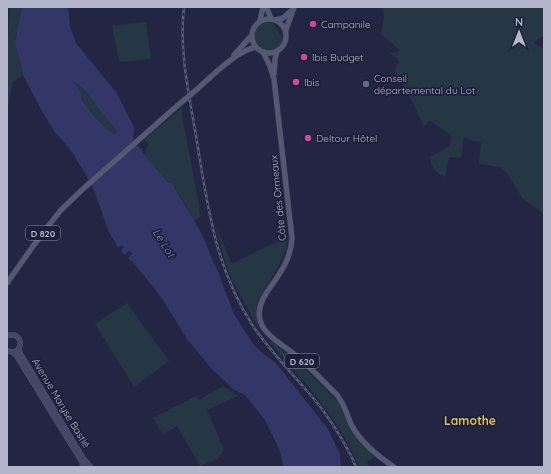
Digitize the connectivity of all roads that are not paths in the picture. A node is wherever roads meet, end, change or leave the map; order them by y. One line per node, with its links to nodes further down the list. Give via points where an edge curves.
1 (265, 7): 3 (main road); 4 (main road)
2 (294, 7): 3 (main road, via 287,16); 5 (main road)
3 (274, 19): 4 (main road); 5 (main road)
4 (260, 21): 6 (main road, via 254,27)
5 (286, 30): 8 (main road, via 285,44)
6 (252, 35): 7 (main road); 10 (main road, D 820)
7 (256, 47): 9 (main road); 10 (main road, D 820, via 240,53)
8 (277, 51): 9 (main road); 11 (main road, Côte des Ormeaux / D 620)
9 (263, 52): 11 (main road, Côte des Ormeaux / D 620)
10 (220, 69): 12 (main road, D 820, bridge, via 61,210)
11 (274, 79): 18 (main road, Côte des Ormeaux / D 620, via 292,245 287,260 261,304 262,326 270,337 300,359 337,395 361,438)
12 (7, 283)
13 (8, 334): 14 (street, Avenue Maryse Bastié, via 19,338)
14 (19, 348): 15 (street); 17 (street, Avenue Maryse Bastié, via 83,458)
15 (9, 352): 16 (street, Avenue Maryse Bastié, via 19,361)
16 (83, 467)
17 (91, 467)
18 (394, 467)

